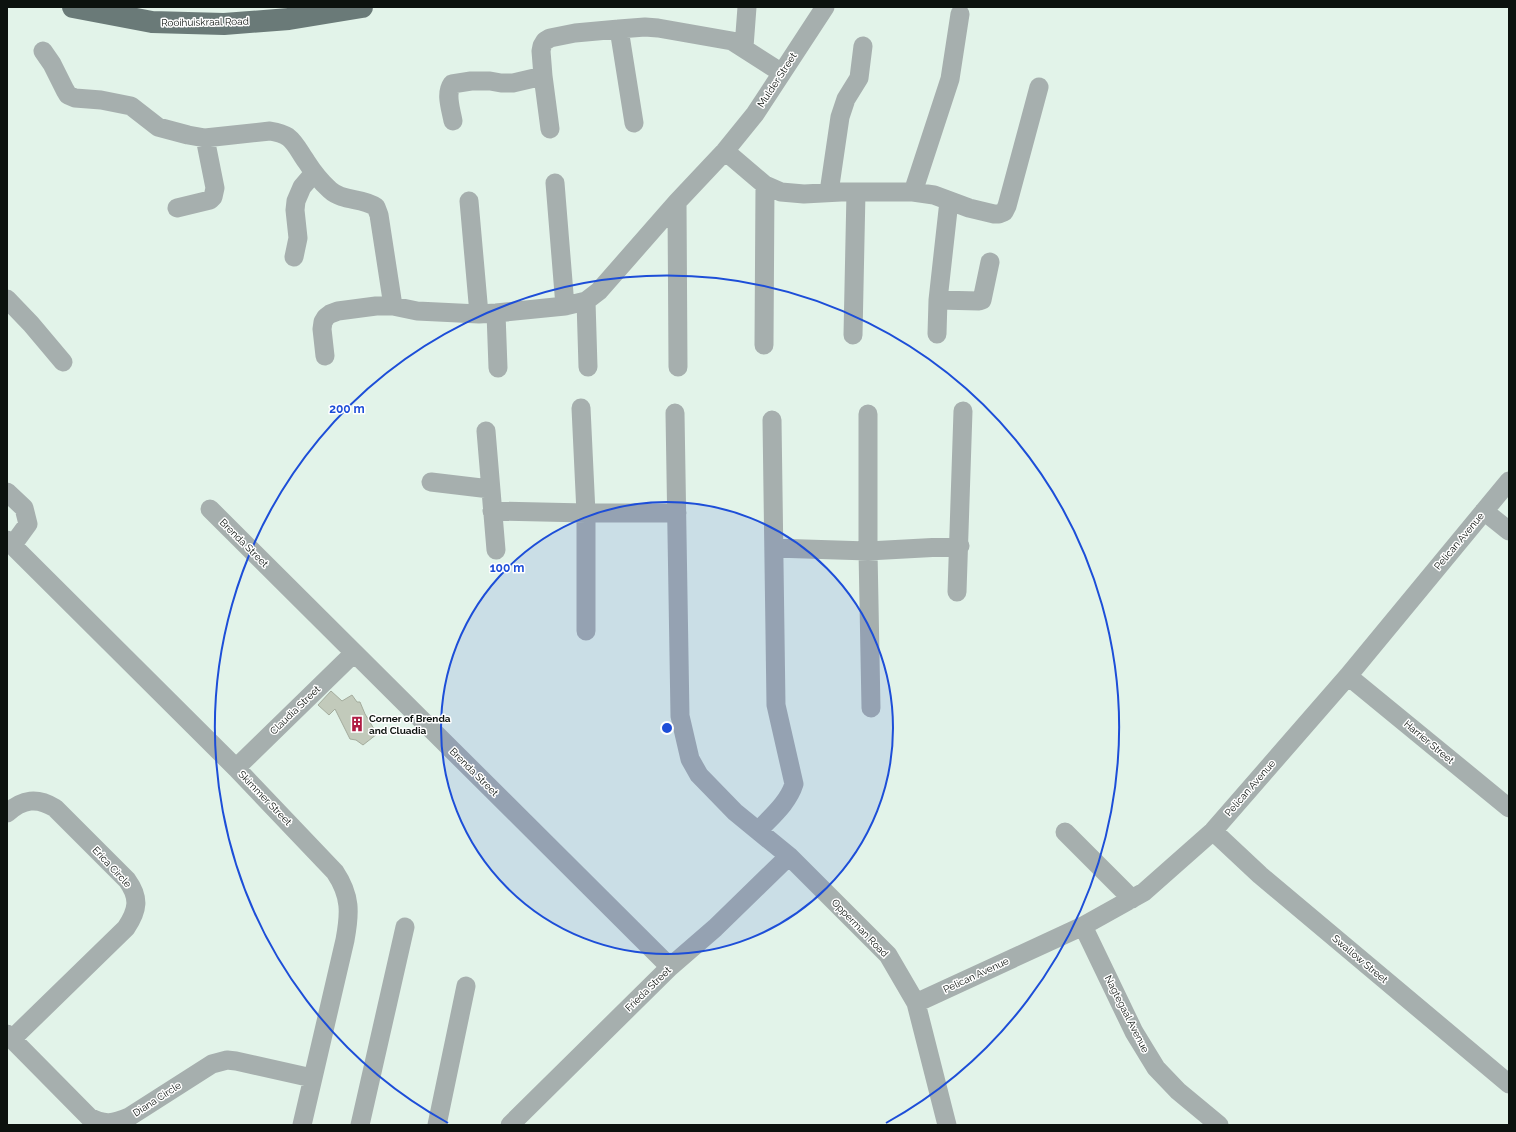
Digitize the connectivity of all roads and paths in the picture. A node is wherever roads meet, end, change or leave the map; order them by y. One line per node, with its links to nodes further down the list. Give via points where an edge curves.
1 (73, 7): 2 (main road, Rooihuiskraal Road, via 152,22 224,24 289,19)
2 (362, 7)
3 (747, 7): 8 (street)
4 (825, 7): 10 (street, Mulder Street)
5 (960, 14): 23 (street, via 950,79)
6 (619, 29): 8 (street, via 658,28 732,41); 11 (street, via 575,33 545,41 541,51); 14 (street)
7 (863, 46): 21 (street, via 859,78 846,99 840,117)
8 (744, 47): 10 (street)
9 (43, 51): 16 (street, via 68,95 131,106 158,127)
10 (782, 73): 17 (street, Mulder Street, via 756,114)
11 (543, 76): 13 (street, via 514,83 471,81 452,84 448,94); 15 (street)
12 (1039, 88): 25 (street, via 1004,212 994,214)
13 (453, 121)
14 (634, 123)
15 (550, 129)
16 (205, 138): 18 (street, via 278,132 289,137); 27 (street, via 214,183 213,197)
17 (725, 151): 20 (street); 26 (street, Mulder Street)
18 (314, 173): 28 (street, via 302,187 296,201 298,238); 33 (street, via 338,196 365,201 376,207)
19 (555, 183): 34 (street)
20 (765, 185): 21 (street, via 781,192); 38 (street)
21 (829, 192): 22 (street)
22 (856, 192): 23 (street); 37 (street)
23 (913, 192): 25 (street, via 934,195)
24 (468, 201): 35 (street)
25 (949, 201): 31 (street)
26 (678, 202): 32 (street, Mulder Street, via 599,290); 42 (street)
27 (177, 208)
28 (294, 257)
29 (990, 262): 31 (street, via 982,300)
30 (7, 299): 40 (street, via 32,324)
31 (938, 300): 36 (street)
32 (586, 301): 34 (street); 41 (street)
33 (392, 306): 35 (street, via 417,311); 39 (street, via 376,306 330,314 326,317 322,329)
34 (565, 306): 35 (street)
35 (487, 314): 43 (street)
36 (937, 334)
37 (853, 335)
38 (764, 345)
39 (324, 356)
40 (63, 362)
41 (588, 367)
42 (678, 367)
43 (498, 368)
44 (581, 408): 57 (street)
45 (963, 410): 61 (street)
46 (674, 413): 58 (street, Opperman Road)
47 (868, 414): 64 (street)
48 (772, 420): 62 (street)
49 (486, 431): 52 (street)
50 (1509, 481): 56 (street, Pelican Avenue)
51 (431, 482): 52 (street)
52 (490, 489): 55 (street)
53 (7, 492): 60 (street, via 24,508 28,524)
54 (210, 509): 67 (street, Brenda Street)
55 (492, 511): 57 (street); 63 (street)
56 (1484, 511): 59 (street); 68 (street, Pelican Avenue)
57 (586, 513): 58 (street); 66 (street)
58 (677, 513): 73 (street, Opperman Road, via 680,716 686,746 692,765 699,775 735,812)
59 (1509, 531)
60 (10, 543): 70 (street, Skimmer Street)
61 (960, 546): 64 (street); 65 (street)
62 (774, 548): 64 (street); 73 (street, via 776,705 794,784 786,800)
63 (496, 550)
64 (868, 551): 69 (street)
65 (957, 592)
66 (586, 631)
67 (354, 653): 70 (street, Claudia Street); 80 (street, Brenda Street)
68 (1348, 676): 71 (street, Harrier Street); 74 (street, Pelican Avenue)
69 (870, 708)
70 (236, 768): 84 (street, Skimmer Street, via 335,872 342,882 348,900 346,940)
71 (1509, 808)
72 (7, 813): 83 (street, Erica Circle, via 14,807 32,800 45,802 55,808 127,880 136,902 134,916 126,928)
73 (759, 830): 76 (street, Opperman Road)
74 (1213, 830): 77 (street, Pelican Avenue, via 1144,892); 85 (street, Swallow Street, via 1260,876)
75 (1065, 832): 77 (street)
76 (790, 856): 80 (street, Frieda Street); 82 (street, Opperman Road, via 888,955)
77 (1132, 899): 78 (street, Pelican Avenue)
78 (1083, 926): 82 (street, Pelican Avenue); 91 (street, Nagtegaal Avenue, via 1134,1032 1156,1068 1178,1091)
79 (405, 927): 87 (street)
80 (670, 967): 89 (street, Frieda Street)
81 (466, 986): 88 (street)
82 (916, 1003): 90 (street, Opperman Road)
83 (10, 1037): 84 (street, Diana Circle, via 89,1117 100,1122 119,1122 129,1117 218,1062 236,1061)
84 (312, 1078): 86 (street, Skimmer Street)
85 (1509, 1084)
86 (302, 1125)
87 (360, 1125)
88 (437, 1125)
89 (510, 1125)
90 (947, 1125)
91 (1219, 1125)

